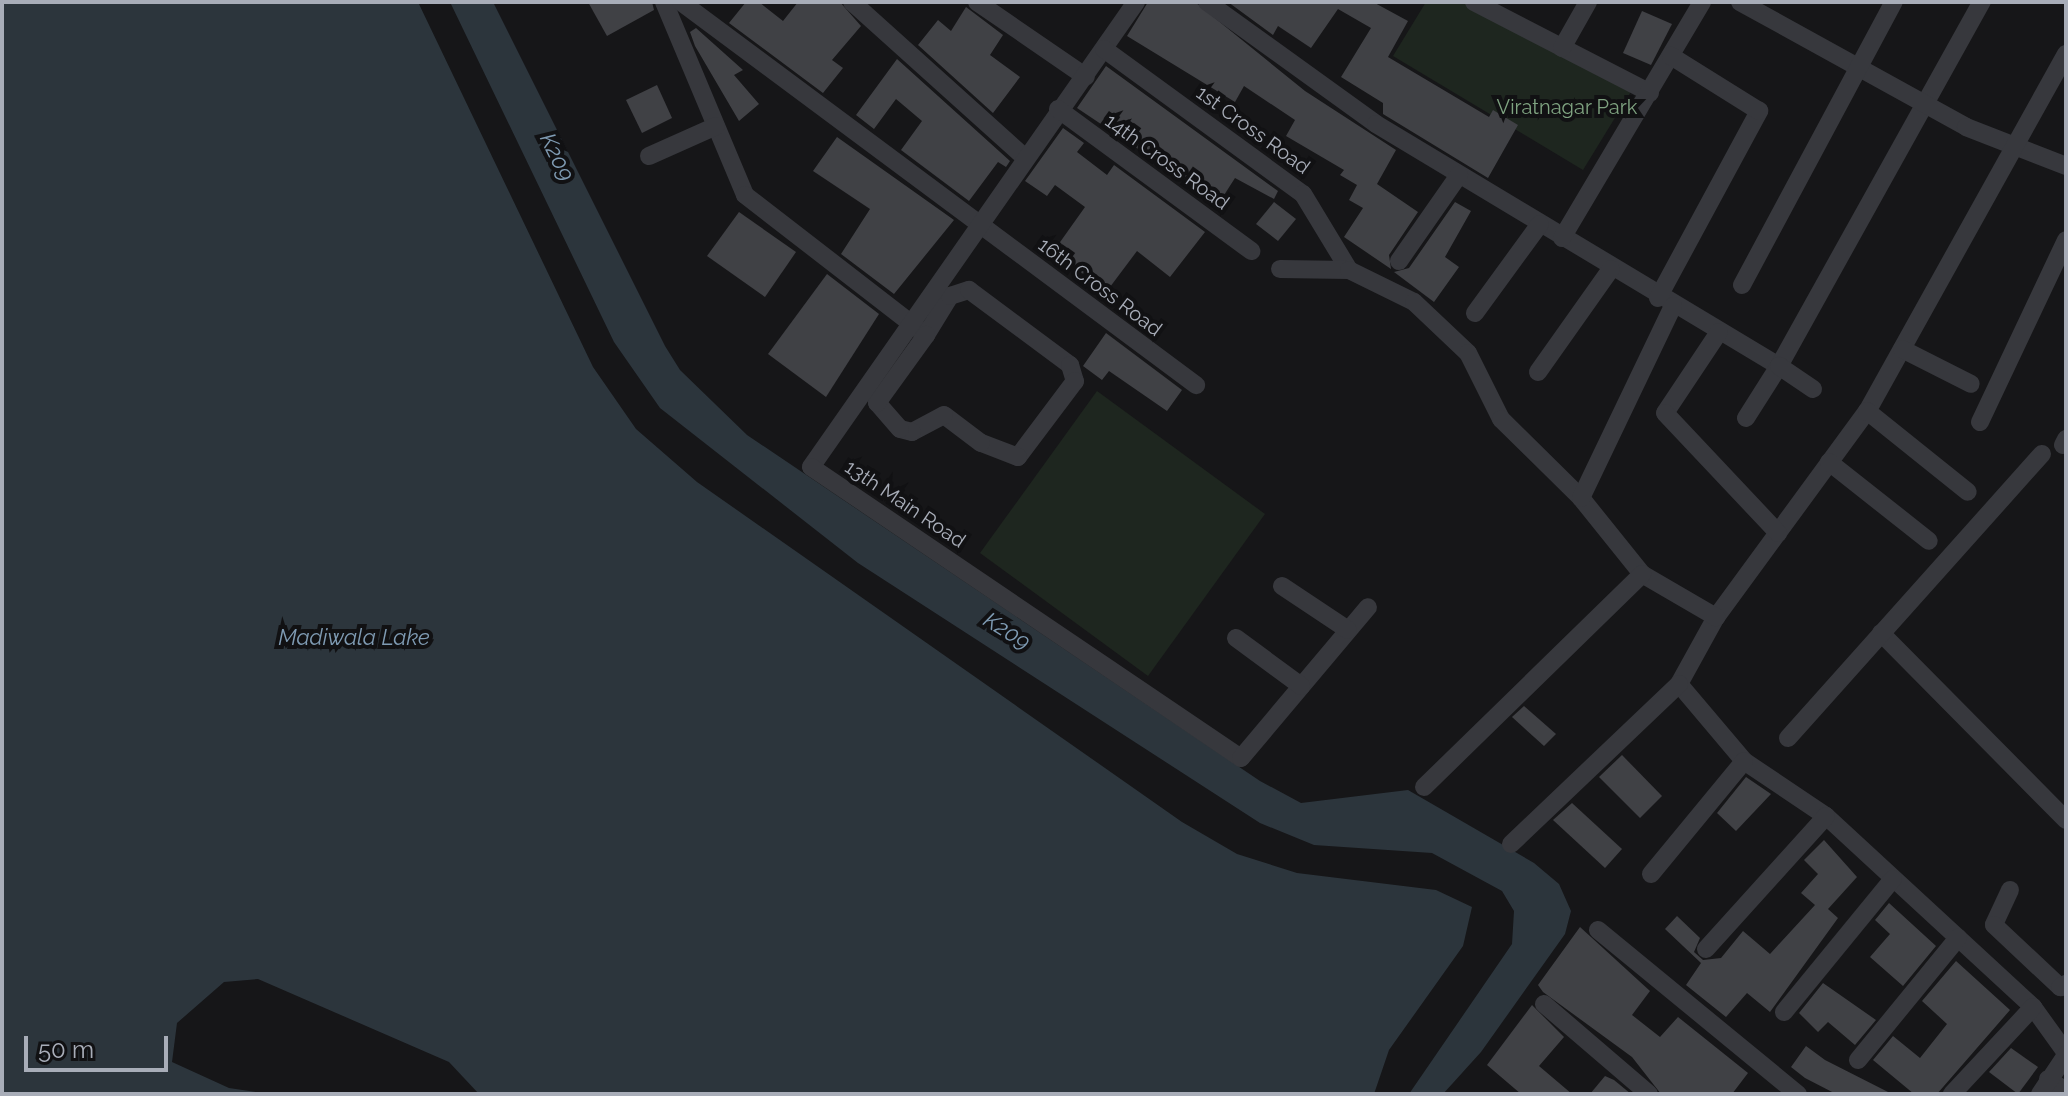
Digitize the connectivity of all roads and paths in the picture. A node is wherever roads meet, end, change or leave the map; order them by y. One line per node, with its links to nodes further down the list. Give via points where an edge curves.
1 (664, 2): 22 (street)
2 (681, 2): 28 (street, 16th Cross Road)
3 (852, 2): 25 (street)
4 (977, 2): 18 (street)
5 (1135, 2): 14 (street, 13th Main Road)
6 (1207, 2): 27 (street, via 1376,124)
7 (1474, 2): 13 (street)
8 (1588, 2): 13 (street)
9 (1702, 2): 16 (street)
10 (1740, 2): 17 (street)
11 (1894, 2): 17 (street)
12 (1982, 2): 20 (street)
13 (1562, 48): 19 (street)
14 (1104, 49): 18 (street, 13th Main Road); 36 (street, 1st Cross Road, via 1303,194)
15 (2066, 54): 23 (street)
16 (1671, 56): 19 (street); 38 (street, via 1759,111)
17 (1859, 68): 20 (street); 37 (street)
18 (1086, 77): 21 (street, 13th Main Road)
19 (1650, 93): 30 (street)
20 (1925, 105): 23 (street); 44 (street)
21 (1058, 109): 25 (street, 13th Main Road); 32 (street, 14th Cross Road)
22 (716, 126): 24 (street); 40 (street, via 745,195)
23 (2016, 147): 26 (street); 43 (street)
24 (649, 156)
25 (1024, 157): 28 (street, 13th Main Road)
26 (2066, 166)
27 (1459, 175): 29 (street); 33 (street)
28 (979, 223): 40 (street, 13th Main Road); 47 (street, 16th Cross Road)
29 (1540, 224): 30 (street); 39 (street)
30 (1562, 238): 35 (street)
31 (2066, 240): 51 (street)
32 (1251, 251)
33 (1399, 261)
34 (1280, 269): 36 (street)
35 (1611, 269): 38 (street); 45 (street)
36 (1349, 270): 55 (street, via 1414,302 1468,353 1501,419)
37 (1742, 285)
38 (1666, 302): 41 (street); 55 (street)
39 (1475, 313)
40 (910, 323): 42 (street); 66 (street, 13th Main Road, via 811,467 1241,758)
41 (1719, 332): 44 (street); 56 (street, via 1665,413)
42 (926, 335): 42 (street, via 950,296 969,290 1070,365 1075,381 1018,457 981,443 944,415 912,432 900,429 877,403)
43 (1902, 349): 46 (street); 49 (street)
44 (1779, 366): 48 (street); 50 (street)
45 (1538, 372)
46 (1971, 384)
47 (1196, 385)
48 (1813, 389)
49 (1867, 411): 53 (street); 54 (street)
50 (1746, 418)
51 (1980, 422)
52 (2042, 454): 63 (street)
53 (1829, 462): 56 (street); 57 (street)
54 (1968, 492)
55 (1581, 498): 58 (street)
56 (1778, 533): 61 (street)
57 (1929, 541)
58 (1642, 574): 61 (street); 69 (street)
59 (1282, 586): 62 (street)
60 (1368, 607): 62 (street, 13th Main Road)
61 (1716, 617): 65 (street)
62 (1348, 630): 66 (street, 13th Main Road)
63 (1881, 633): 67 (street); 71 (street)
64 (1236, 638): 66 (street)
65 (1679, 684): 68 (street); 72 (street)
66 (1301, 686)
67 (1788, 738)
68 (1744, 761): 70 (street); 73 (street)
69 (1424, 787)
70 (1826, 816): 74 (street); 78 (street)
71 (2066, 820)
72 (1511, 844)
73 (1651, 874)
74 (1893, 879): 77 (street); 82 (street)
75 (2010, 890): 79 (street, via 1994,925 2060,987)
76 (1598, 930): 86 (street)
77 (1958, 938): 81 (street); 84 (street)
78 (1706, 949)
79 (2066, 984)
80 (1544, 1004): 88 (street)
81 (2033, 1007): 83 (street); 89 (street)
82 (1784, 1012)
83 (2066, 1054): 85 (street)
84 (1858, 1060)
85 (2044, 1087): 87 (street)
86 (1789, 1091)
87 (2066, 1091)
88 (1649, 1094)
89 (1952, 1094)

